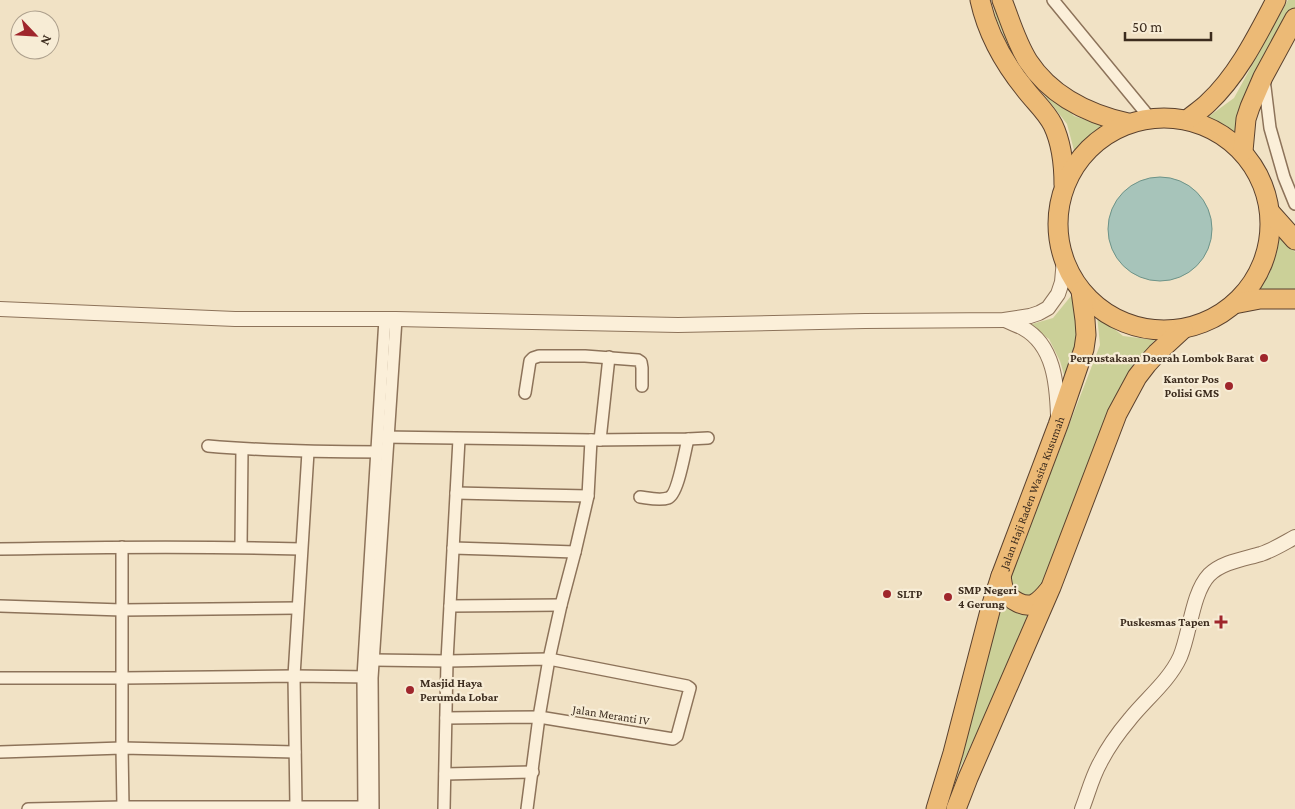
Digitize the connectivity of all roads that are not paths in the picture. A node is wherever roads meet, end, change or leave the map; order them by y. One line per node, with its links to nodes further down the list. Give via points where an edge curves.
1 (980, 0): 11 (highway, via 994,41 1011,71 1053,125 1062,148)
2 (1002, 0): 9 (highway, via 1028,61 1053,89 1084,109)
3 (1054, 0): 7 (street)
4 (1276, 0): 8 (highway, via 1229,79 1207,104)
5 (1295, 18): 6 (highway)
6 (1264, 77): 10 (highway, via 1246,119); 12 (street, via 1270,128)
7 (1150, 118): 8 (highway); 9 (highway)
8 (1187, 120): 10 (highway, via 1222,133)
9 (1128, 123): 11 (highway, via 1100,138 1078,161)
10 (1243, 151): 13 (highway, via 1263,184)
11 (1064, 189): 15 (highway, via 1058,212 1058,236)
12 (1295, 204)
13 (1270, 212): 14 (highway); 18 (highway, via 1270,239 1265,257 1258,274)
14 (1295, 240)
15 (1064, 259): 16 (highway); 21 (street, via 1062,282 1048,308 1030,316)
16 (1081, 291): 22 (highway, via 1101,310 1127,324 1154,330); 26 (highway, Jalan Haji Raden Wasita Kusumah, via 1086,320 1084,349)
17 (1295, 299): 18 (highway, via 1260,299)
18 (1234, 304): 22 (highway, via 1210,320)
19 (0, 309): 20 (street, via 235,319)
20 (390, 319): 21 (street, via 678,325); 27 (street)
21 (1004, 320): 26 (street, via 1033,335 1046,354 1055,379)
22 (1183, 329): 47 (highway, via 1146,364 1128,392)
23 (610, 357): 24 (street, via 640,361); 25 (street, via 533,358 529,364); 31 (street)
24 (642, 386)
25 (525, 393)
26 (1058, 425): 46 (highway, Jalan Haji Raden Wasita Kusumah)
27 (383, 437): 29 (street); 35 (street)
28 (708, 438): 30 (street)
29 (459, 439): 31 (street); 36 (street)
30 (688, 439): 31 (street); 38 (street, via 672,495 667,498)
31 (596, 440): 37 (street)
32 (208, 446): 33 (street)
33 (242, 449): 34 (street); 41 (street)
34 (308, 452): 35 (street); 44 (street)
35 (382, 452): 54 (street); 57 (street)
36 (456, 493): 37 (street); 42 (street)
37 (588, 496): 45 (street)
38 (640, 497)
39 (1295, 537): 75 (street, via 1214,571 1204,581 1180,658 1110,746)
40 (122, 547): 41 (street); 43 (street); 52 (street)
41 (242, 547): 44 (street)
42 (453, 548): 45 (street); 50 (street)
43 (0, 549)
44 (302, 549): 51 (street)
45 (575, 552): 48 (street)
46 (1002, 576): 47 (highway, via 1006,593 1025,605 1037,602); 73 (highway, Jalan Haji Raden Wasita Kusumah)
47 (1052, 587): 74 (highway)
48 (561, 605): 50 (street); 53 (street)
49 (0, 606): 52 (street)
50 (450, 606): 55 (street)
51 (298, 608): 52 (street); 56 (street)
52 (122, 610): 59 (street)
53 (549, 659): 55 (street); 60 (street); 60 (street, Jalan Meranti IV, via 688,686 690,691 677,736 673,739)
54 (373, 660): 55 (street); 57 (street)
55 (447, 661): 61 (street)
56 (294, 676): 57 (street); 59 (street); 64 (street)
57 (368, 677): 69 (street)
58 (0, 678): 59 (street)
59 (122, 678): 62 (street)
60 (539, 717): 61 (street, Jalan Meranti IV); 65 (street)
61 (446, 718): 66 (street)
62 (122, 748): 63 (street); 64 (street); 67 (street)
63 (0, 752)
64 (295, 752): 68 (street)
65 (533, 772): 66 (street); 72 (street)
66 (445, 774): 71 (street)
67 (123, 806): 68 (street); 70 (street)
68 (296, 806): 69 (street)
69 (368, 808)
70 (28, 809)
71 (444, 809)
72 (527, 809)
73 (936, 809)
74 (956, 809)
75 (1082, 809)

